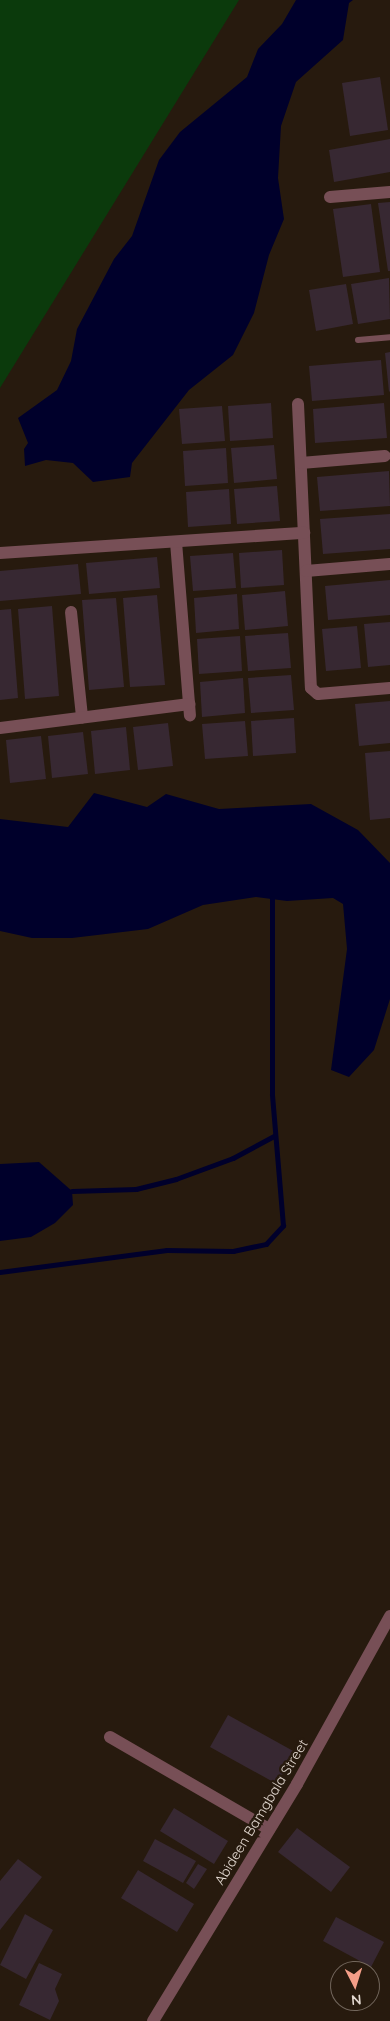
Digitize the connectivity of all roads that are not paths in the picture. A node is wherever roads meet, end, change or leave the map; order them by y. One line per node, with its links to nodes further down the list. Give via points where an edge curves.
1 (390, 192): 2 (street)
2 (330, 197)
3 (390, 337): 4 (lane)
4 (358, 340)
5 (298, 404): 7 (street)
6 (385, 456): 7 (street)
7 (300, 463): 8 (street)
8 (304, 533): 9 (street); 12 (street)
9 (176, 542): 10 (street); 15 (street, via 190,710)
10 (0, 553)
11 (390, 564): 12 (street)
12 (306, 571): 14 (street, via 313,692)
13 (70, 612): 15 (street)
14 (390, 688)
15 (82, 718): 16 (street)
16 (0, 728)
17 (390, 1616): 19 (street, Abideen Bamgbala Street)
18 (110, 1736): 19 (street)
19 (269, 1829): 20 (street, Abideen Bamgbala Street)
20 (153, 2021)

